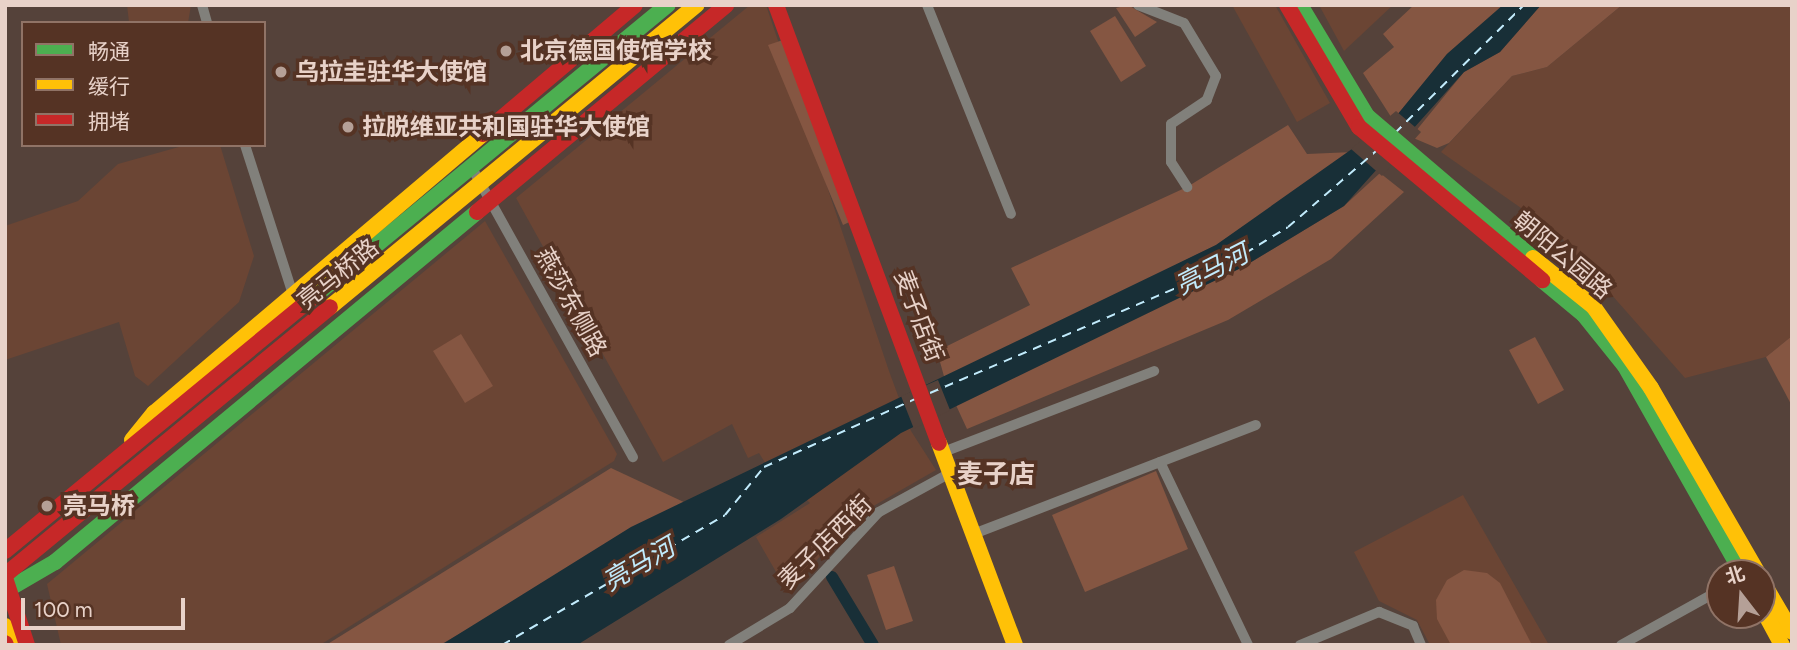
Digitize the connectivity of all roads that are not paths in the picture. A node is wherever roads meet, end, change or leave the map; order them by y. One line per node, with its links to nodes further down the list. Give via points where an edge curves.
1 (635, 5): 17 (main road)
2 (668, 5): 13 (main road, 亮马桥路)
3 (697, 5): 15 (main road)
4 (726, 5): 15 (main road)
5 (776, 5): 21 (main road, 麦子店街)
6 (927, 5): 16 (street)
7 (1138, 5): 14 (street, via 1184,23 1216,76 1207,100 1171,124 1171,162)
8 (1287, 5): 10 (main road, 朝阳公园路)
9 (1300, 5): 10 (main road, 朝阳公园路)
10 (1363, 122): 12 (main road, 朝阳公园路)
11 (246, 147): 17 (street)
12 (1406, 160): 28 (main road, 朝阳公园路, via 1584,315 1625,366); 29 (main road, 朝阳公园路, via 1593,306 1651,388)
13 (472, 169): 15 (street, 燕莎东侧路); 18 (main road, 亮马桥路)
14 (1187, 187)
15 (486, 193): 22 (street, 燕莎东侧路); 30 (main road, via 55,562)
16 (1011, 214)
17 (291, 295): 18 (street); 24 (main road, via 154,413)
18 (303, 308): 24 (main road, 亮马桥路)
19 (1154, 371): 21 (street)
20 (1256, 425): 23 (street)
21 (946, 451): 25 (main road, 麦子店街)
22 (634, 457)
23 (1160, 462): 26 (street); 40 (street)
24 (110, 467): 27 (main road, 亮马桥路)
25 (954, 471): 26 (main road, 麦子店街); 38 (street, 麦子店西街, via 879,512 790,608)
26 (976, 533): 39 (main road, 麦子店街)
27 (5, 551)
28 (1734, 559)
29 (1750, 559)
30 (6, 584): 37 (main road)
31 (1706, 598): 43 (street)
32 (1776, 604): 35 (main road)
33 (5, 626): 36 (main road)
34 (1773, 629): 44 (main road)
35 (1792, 632)
36 (11, 645)
37 (27, 645)
38 (729, 645)
39 (1015, 645)
40 (1248, 645)
41 (1300, 645): 42 (street, via 1379,612 1413,626)
42 (1421, 645)
43 (1621, 645)
44 (1782, 645)

